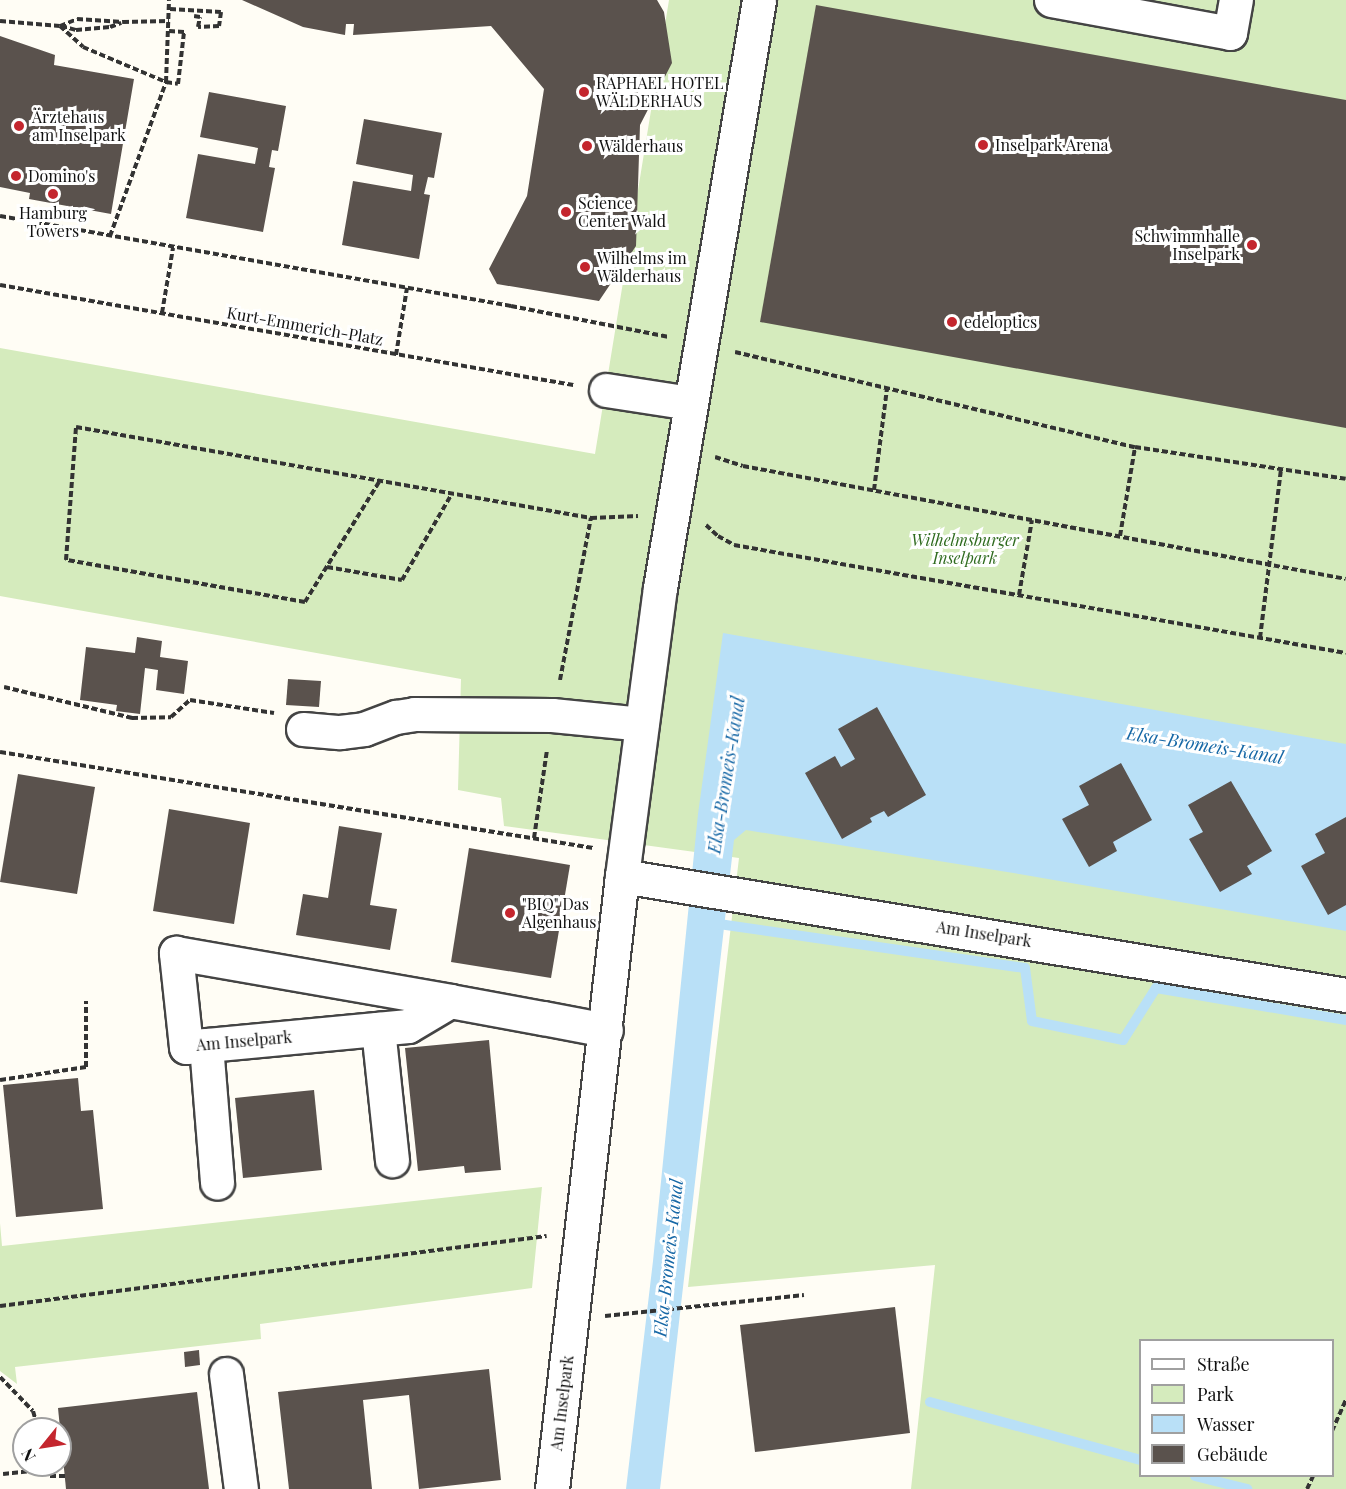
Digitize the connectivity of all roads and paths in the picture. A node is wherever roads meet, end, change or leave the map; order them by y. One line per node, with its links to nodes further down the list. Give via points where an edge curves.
1 (169, 0): 5 (path)
2 (759, 0): 19 (street, Am Inselpark)
3 (1051, 0): 4 (street, via 1230,33)
4 (1236, 0)
5 (170, 9): 6 (path, via 221,12 219,26 198,27 201,17); 8 (path)
6 (194, 16)
7 (0, 21): 10 (path)
8 (169, 21): 9 (path); 11 (path)
9 (123, 22): 10 (path, via 77,19); 10 (path, via 76,30)
10 (60, 26): 12 (path, via 83,47)
11 (169, 31): 12 (path); 12 (path, via 184,32 178,84)
12 (166, 82): 14 (path)
13 (0, 216): 14 (path)
14 (110, 236): 15 (path)
15 (173, 248): 17 (path); 18 (path)
16 (0, 285): 18 (path, Kurt-Emmerich-Platz)
17 (407, 288): 19 (path); 20 (path)
18 (162, 313): 20 (path, Kurt-Emmerich-Platz)
19 (701, 344): 21 (path); 23 (street, Am Inselpark)
20 (396, 355): 22 (path, Kurt-Emmerich-Platz)
21 (887, 388): 25 (path); 29 (path)
22 (606, 390): 23 (street)
23 (690, 403): 24 (street, Am Inselpark)
24 (683, 447): 29 (path, via 743,466); 31 (street, Am Inselpark)
25 (1135, 447): 26 (path); 34 (path)
26 (1281, 470): 27 (path); 35 (path)
27 (1346, 479)
28 (379, 482): 30 (path); 36 (path); 36 (path, via 76,428 66,560 305,602)
29 (874, 490): 33 (path)
30 (451, 495): 32 (path); 36 (path, via 402,580)
31 (674, 503): 32 (path); 38 (path, via 734,545); 43 (street, Am Inselpark)
32 (591, 518): 42 (path)
33 (1032, 520): 34 (path); 38 (path)
34 (1120, 536): 35 (path)
35 (1269, 564): 37 (path); 39 (path)
36 (327, 567)
37 (1346, 579)
38 (1019, 595): 39 (path)
39 (1260, 638): 40 (path)
40 (1346, 653)
41 (4, 687): 44 (path, via 132,718 171,717 190,699 287,715)
42 (552, 715): 43 (street); 44 (street, via 414,714 364,729); 46 (path)
43 (642, 724): 47 (street, Am Inselpark)
44 (303, 729)
45 (0, 752): 46 (path)
46 (534, 838): 47 (path)
47 (624, 865): 48 (street, Am Inselpark, via 659,882); 52 (street, Am Inselpark)
48 (1346, 995)
49 (86, 1001): 54 (path, via 86,1067)
50 (450, 1001): 51 (street, Am Inselpark, via 408,1026); 52 (street, Am Inselpark); 53 (street, Am Inselpark, via 176,953 186,1047)
51 (378, 1029): 53 (street, Am Inselpark); 55 (street)
52 (606, 1030): 57 (street, Am Inselpark)
53 (206, 1045): 56 (street)
54 (0, 1080)
55 (392, 1160)
56 (217, 1183)
57 (582, 1232): 59 (path); 69 (street, Am Inselpark)
58 (804, 1295): 60 (path)
59 (0, 1306)
60 (611, 1316)
61 (226, 1374): 68 (street)
62 (0, 1377): 64 (path)
63 (1346, 1399): 65 (path)
64 (35, 1417)
65 (1334, 1426)
66 (12, 1473): 67 (path)
67 (3, 1474)
68 (241, 1489)
69 (552, 1489)

